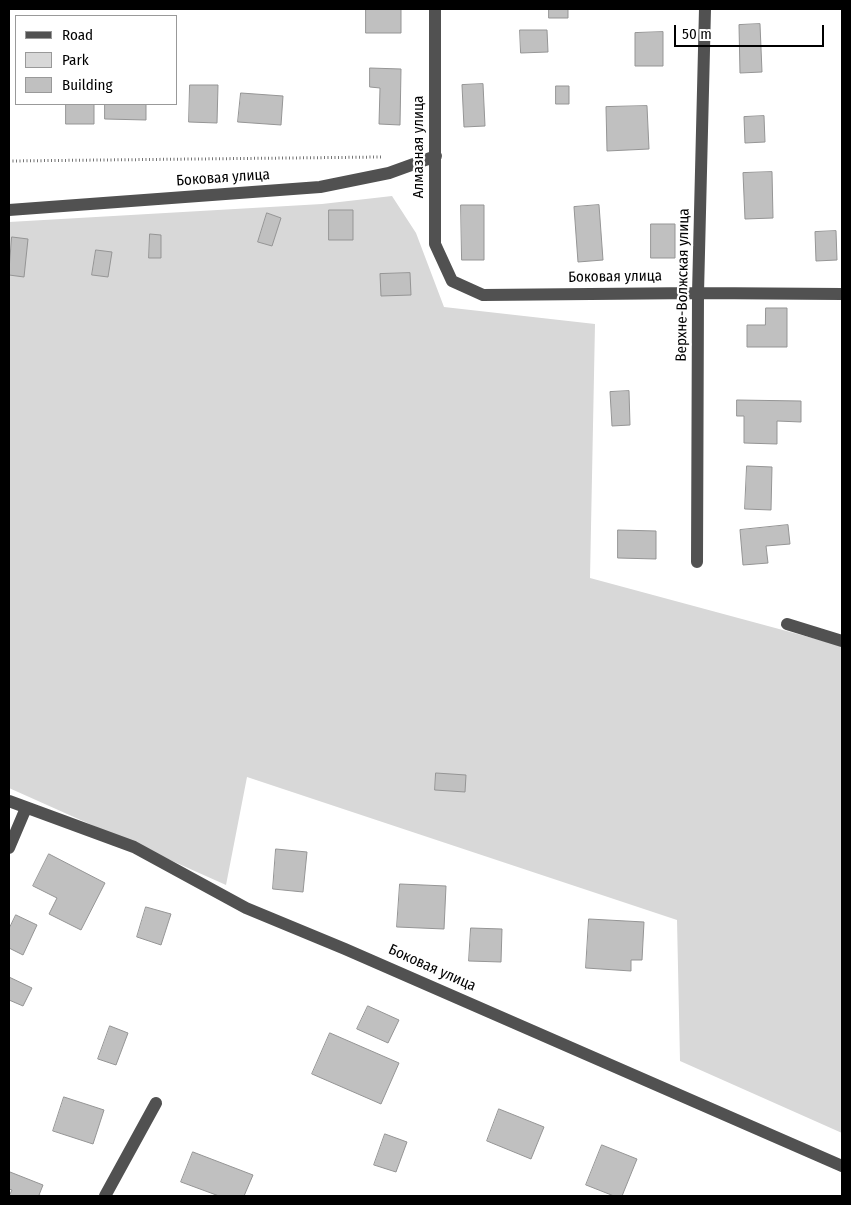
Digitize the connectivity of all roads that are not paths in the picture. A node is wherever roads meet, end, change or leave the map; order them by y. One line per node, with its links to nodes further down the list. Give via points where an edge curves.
1 (435, 9): 3 (street, Алмазная улица)
2 (704, 9): 6 (street, Верхне-Волжская улица)
3 (436, 156): 4 (street, Боковая улица, via 389,173 320,187); 5 (street, Алмазная улица, via 435,244)
4 (9, 210)
5 (452, 281): 6 (street, Боковая улица, via 483,295)
6 (698, 293): 7 (street, Боковая улица); 8 (street, Верхне-Волжская улица)
7 (842, 294)
8 (697, 562)
9 (787, 624): 10 (street)
10 (842, 641)
11 (9, 801): 12 (street, Боковая улица)
12 (26, 808): 13 (street); 15 (street, Боковая улица, via 134,847 246,908 345,948)
13 (9, 848)
14 (156, 1103): 16 (street)
15 (842, 1166)
16 (105, 1196)

